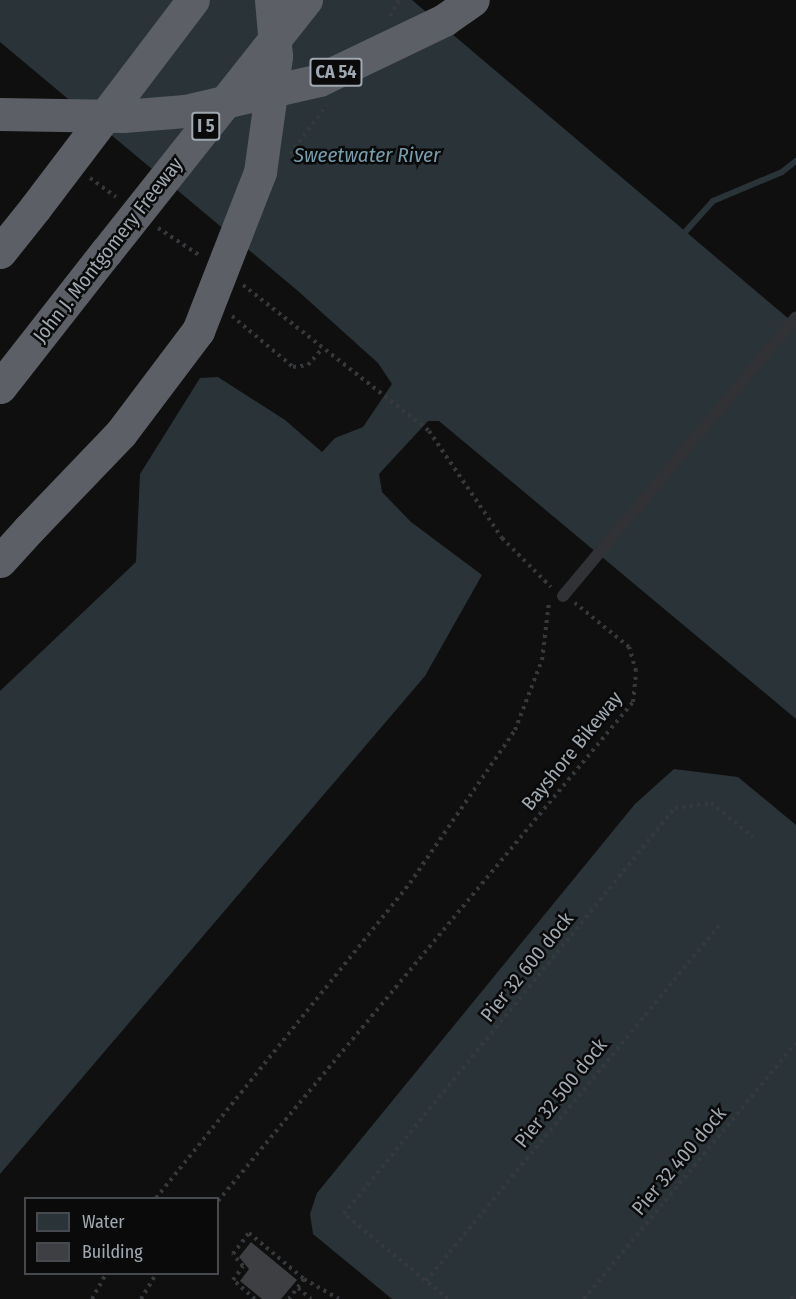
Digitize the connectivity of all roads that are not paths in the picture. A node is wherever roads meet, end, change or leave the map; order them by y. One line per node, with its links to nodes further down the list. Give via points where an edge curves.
1 (193, 0): 6 (highway, bridge)
2 (271, 0): 9 (highway, bridge, via 276,56 260,172 198,331 121,433)
3 (306, 0): 8 (highway, John J. Montgomery Freeway / I 5, bridge)
4 (473, 0): 5 (highway, CA 54, bridge, via 435,25 319,80 186,111 123,116)
5 (0, 114)
6 (0, 252)
7 (796, 317): 10 (lane)
8 (0, 387)
9 (0, 561)
10 (563, 596)

